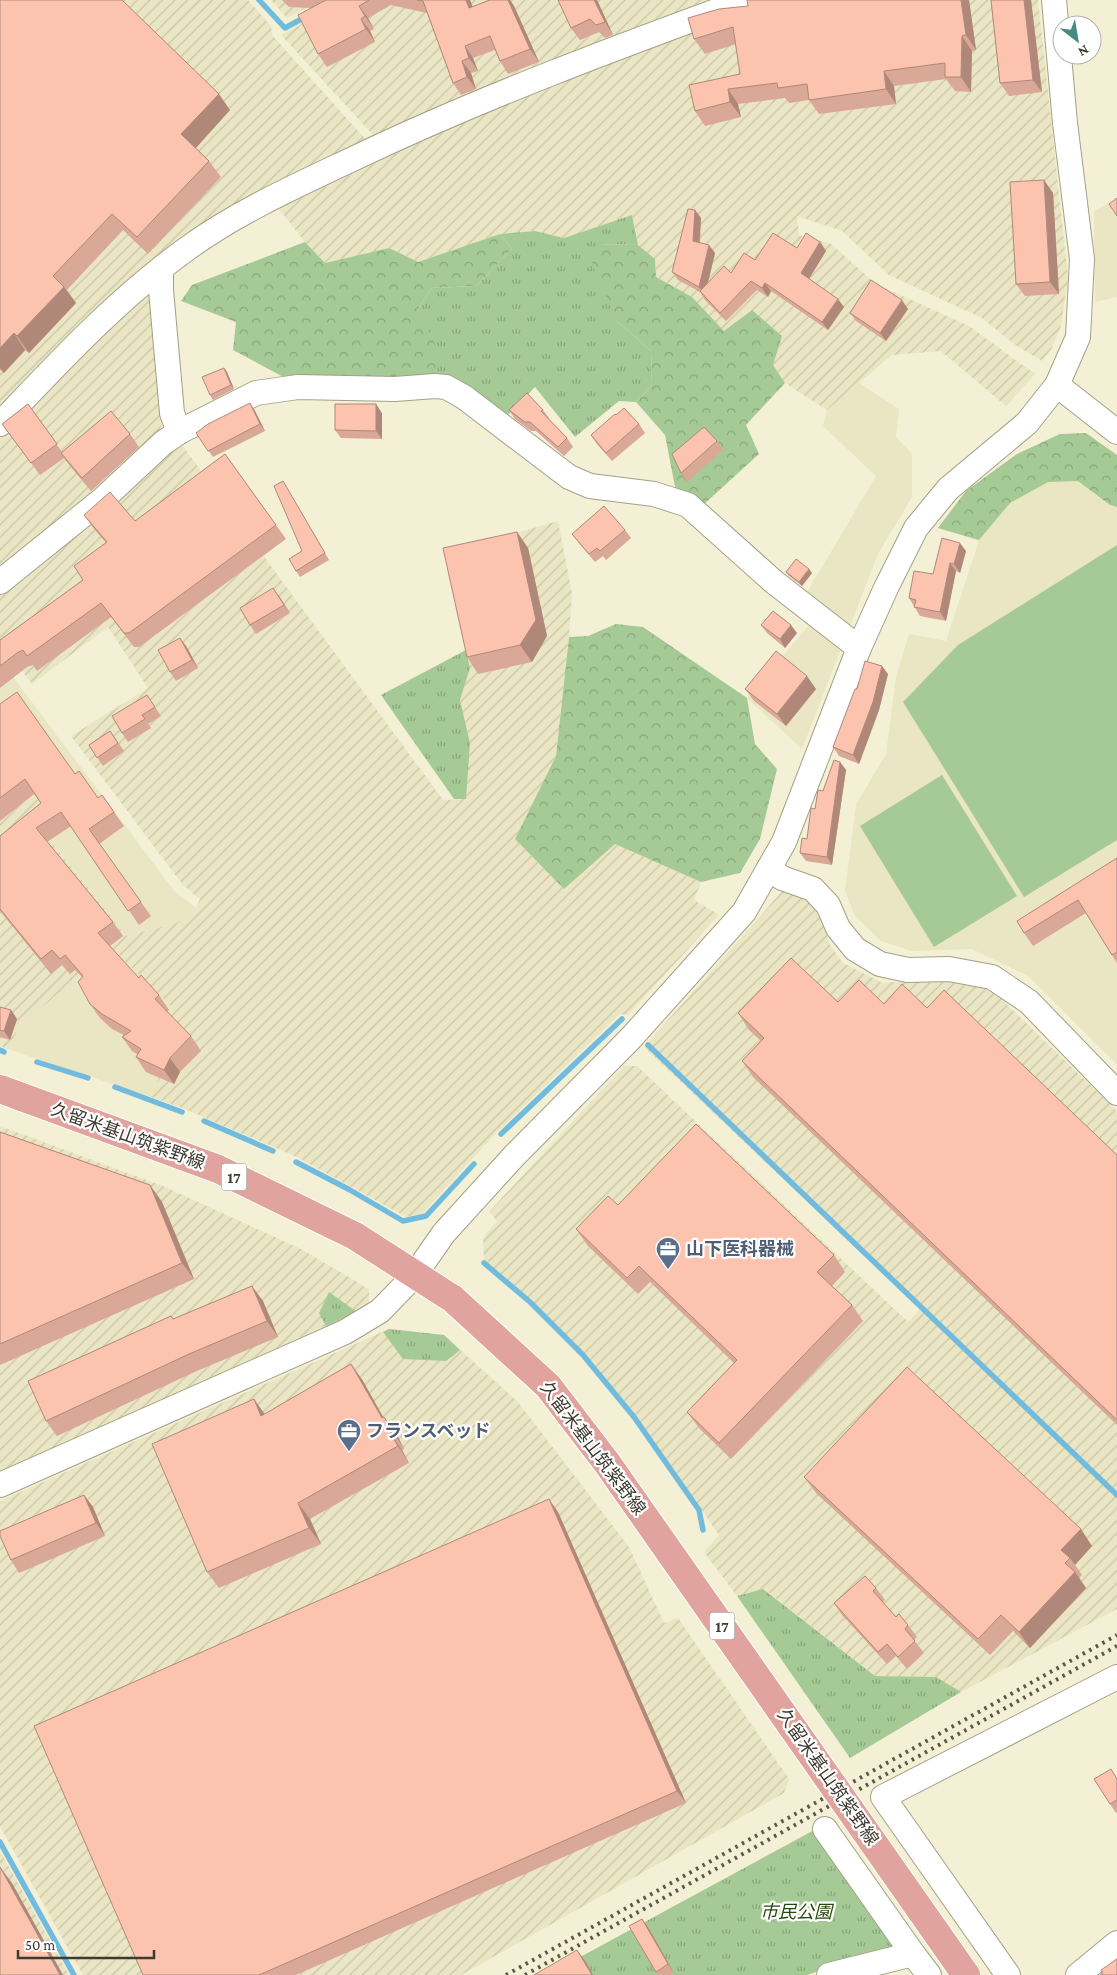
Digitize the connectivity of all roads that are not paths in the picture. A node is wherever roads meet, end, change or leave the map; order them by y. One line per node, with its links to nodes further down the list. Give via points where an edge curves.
1 (746, 0): 3 (street, via 479,103 377,147 217,228)
2 (1054, 0): 4 (street, via 1082,259 1078,337)
3 (161, 269): 5 (street, via 103,316); 6 (street, via 172,413)
4 (1057, 385): 7 (street); 9 (street, via 1028,423 948,489 916,528)
5 (0, 424)
6 (179, 432): 8 (street, via 103,499); 9 (street, via 256,393 275,389 298,386 446,387 570,477 590,486 654,494 688,506 774,582)
7 (1117, 432)
8 (0, 582)
9 (859, 648): 10 (street, via 784,842)
10 (769, 868): 12 (street, via 782,878 813,888 828,905 838,928 855,948 880,964 908,970 949,969 992,977 1029,1002); 13 (street, via 744,912 630,1040 514,1156 444,1233)
11 (0, 1090): 13 (main road, 久留米基山筑紫野線 / 17, via 218,1169 355,1236)
12 (1117, 1092)
13 (414, 1276): 14 (street, via 380,1311 345,1332); 21 (main road, 久留米基山筑紫野線 / 17, bridge, via 453,1299 548,1386 608,1463)
14 (0, 1485)
15 (1117, 1677): 22 (street, via 883,1796)
16 (825, 1828): 18 (street)
17 (1117, 1944): 23 (street)
18 (913, 1954): 19 (street); 20 (street)
19 (829, 1975)
20 (929, 1975)
21 (966, 1975)
22 (1008, 1975)
23 (1078, 1975)

